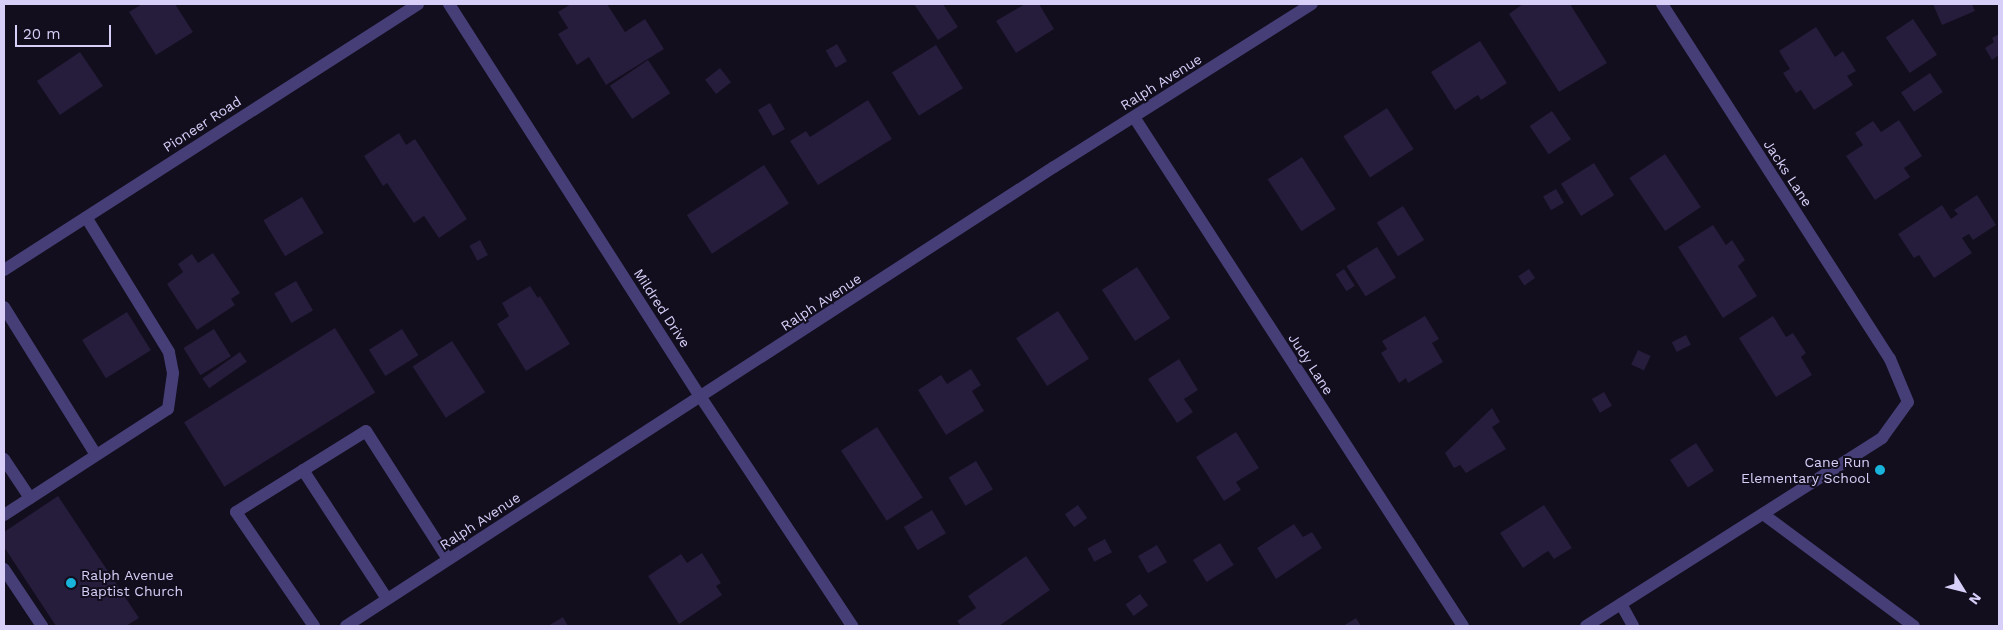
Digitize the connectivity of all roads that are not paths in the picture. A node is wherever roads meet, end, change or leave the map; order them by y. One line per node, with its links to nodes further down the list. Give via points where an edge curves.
1 (418, 4): 6 (street, Pioneer Road)
2 (449, 4): 9 (street, Mildred Drive)
3 (1312, 4): 5 (street, Ralph Avenue)
4 (1662, 4): 14 (street, Jacks Lane, via 1890,359 1908,402 1882,438)
5 (1134, 117): 9 (street, Ralph Avenue); 24 (street, Judy Lane)
6 (86, 217): 7 (street, Pioneer Road); 10 (street, via 169,352 173,373 168,409)
7 (4, 270)
8 (4, 307): 10 (street)
9 (700, 396): 16 (street, Ralph Avenue); 23 (street, Mildred Drive)
10 (96, 455): 13 (street)
11 (4, 459): 13 (street)
12 (303, 470): 16 (street, via 366,431); 18 (street); 21 (street, via 236,512)
13 (30, 498): 15 (street)
14 (1763, 514): 19 (street); 27 (street)
15 (4, 515)
16 (448, 560): 18 (street, Ralph Avenue)
17 (4, 569): 20 (street)
18 (387, 599): 22 (street, Ralph Avenue)
19 (1622, 604): 25 (street); 26 (street)
20 (42, 626)
21 (314, 626)
22 (346, 626)
23 (852, 626)
24 (1463, 626)
25 (1586, 626)
26 (1633, 626)
27 (1914, 626)

